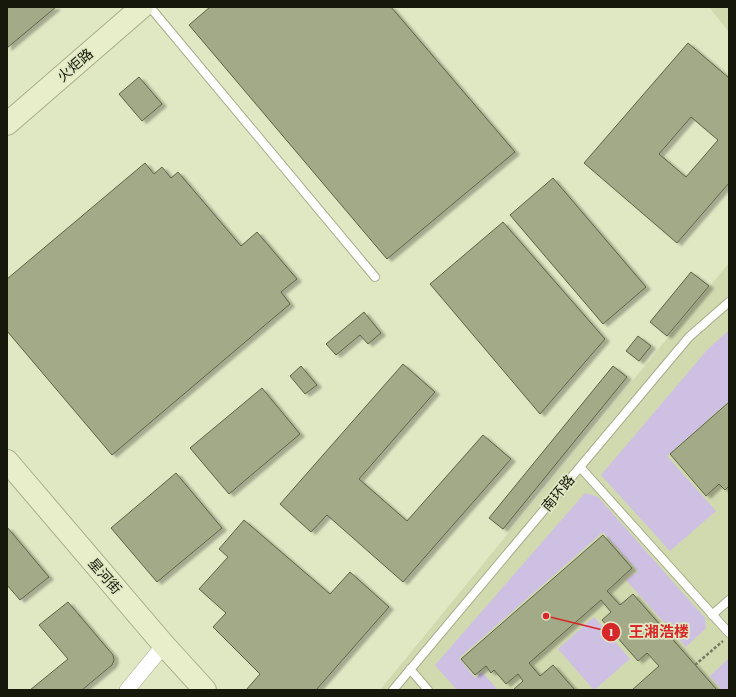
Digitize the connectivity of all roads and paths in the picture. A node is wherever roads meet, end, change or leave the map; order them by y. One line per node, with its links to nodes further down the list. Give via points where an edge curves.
1 (142, 7): 3 (street, 火炬路)
2 (150, 7): 4 (lane)
3 (7, 124)
4 (375, 277)
5 (729, 302): 7 (lane, 南环路, via 688,337)
6 (7, 461): 12 (street, 星河街)
7 (580, 467): 9 (lane); 14 (lane, 南环路)
8 (729, 600): 9 (lane)
9 (712, 615): 10 (lane)
10 (729, 633)
11 (723, 640): 13 (path)
12 (164, 645): 15 (street); 16 (street, 星河街)
13 (695, 665)
14 (410, 669): 17 (lane, 南环路); 18 (lane)
15 (127, 690)
16 (205, 690)
17 (393, 690)
18 (428, 690)

